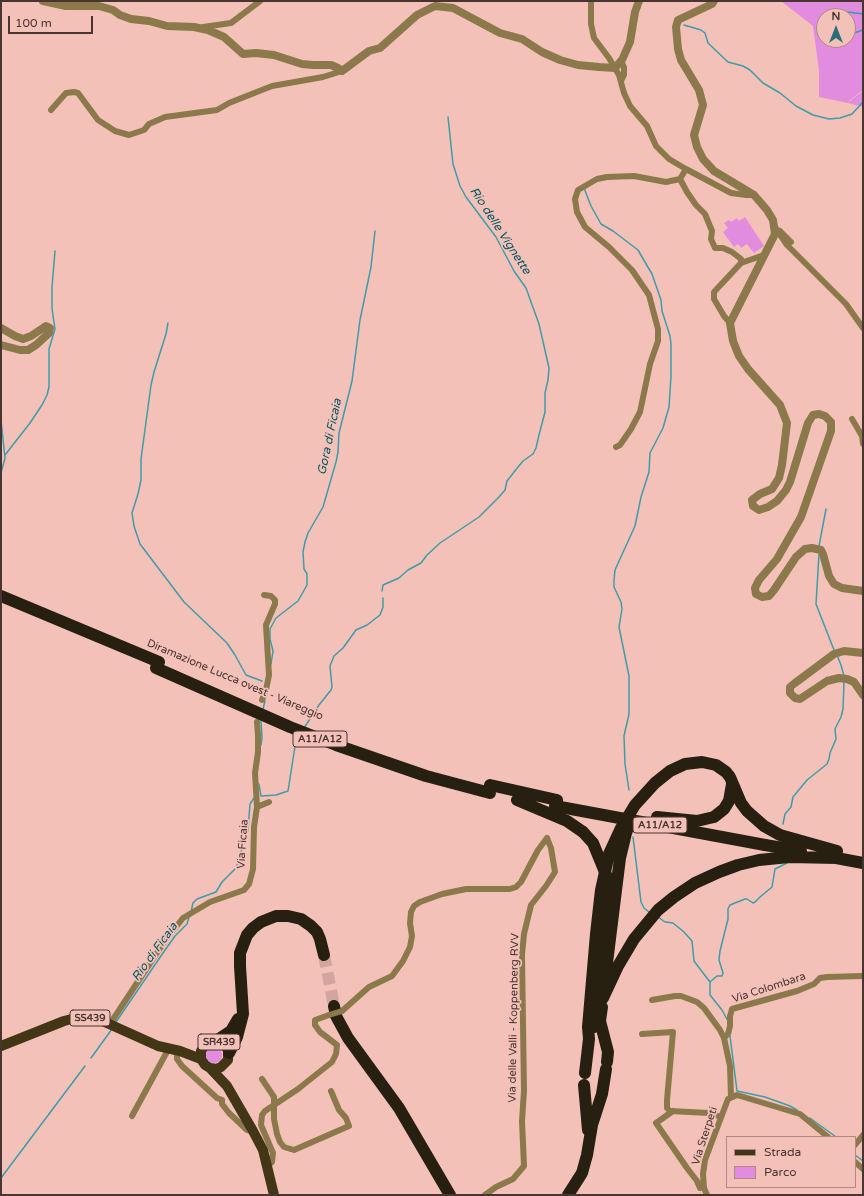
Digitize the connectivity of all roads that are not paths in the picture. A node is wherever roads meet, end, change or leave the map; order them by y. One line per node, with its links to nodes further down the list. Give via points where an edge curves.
1 (43, 1): 6 (street, via 66,6 99,6 131,19 167,26)
2 (260, 1): 6 (street, via 231,23 209,27)
3 (591, 1): 7 (street, via 594,38)
4 (639, 1): 7 (street, via 630,42)
5 (714, 1): 12 (street, via 678,20 676,27 681,60 699,90 703,105 694,135 700,153 714,171)
6 (194, 26): 8 (street, via 224,37 243,54 274,55 302,64 331,65)
7 (618, 64): 8 (street, via 599,67 560,60 522,39 500,33 453,8 435,6 417,15 380,48 369,51); 10 (street, via 624,93 630,106 647,126 656,146 669,159)
8 (342, 71): 9 (street, via 272,86 228,103 217,110 165,117 149,124 144,130 129,135 115,131 98,120 78,93 66,93)
9 (51, 110)
10 (686, 169): 11 (street); 12 (street, via 731,193)
11 (680, 179): 16 (street, via 691,198 705,214 715,248 732,252 741,259); 23 (street, via 666,182 634,176 607,177 578,190 575,199 577,212 585,227 632,270 649,294 658,329 658,341 650,364 640,412 631,429)
12 (754, 195): 13 (street, via 767,210)
13 (774, 226): 14 (street); 15 (street, via 775,234); 19 (street, via 787,245 846,304)
14 (791, 242)
15 (764, 255): 16 (street); 17 (street)
16 (741, 263): 17 (street, via 714,292 714,299)
17 (730, 322): 24 (street, via 739,356 780,404 787,423 780,478 772,489 752,500 753,506 759,510 768,507 786,490 812,415 825,416 831,422 801,517 777,559 759,580 755,588 756,594 762,597 769,596 796,557 805,549 812,548 823,554 834,584 842,588)
18 (1, 328): 20 (street, via 23,339 46,326 50,328 49,333 28,350)
19 (863, 328)
20 (1, 345)
21 (852, 419): 22 (street, via 862,436)
22 (863, 444)
23 (616, 447)
24 (863, 590)
25 (264, 595): 31 (street, via 271,596 275,604 266,625 269,675)
26 (1, 596): 28 (highway, Diramazione Lucca ovest - Viareggio / A11/A12)
27 (1, 604): 28 (highway, Diramazione Lucca ovest - Viareggio / A11/A12)
28 (29, 610): 34 (highway, Diramazione Lucca ovest - Viareggio / A11/A12, bridge, via 158,665 290,727 336,745 426,776)
29 (863, 653): 30 (street, via 836,653 790,687 790,693 800,699 827,681 844,678 854,682)
30 (863, 695)
31 (262, 700)
32 (257, 722): 36 (street, Via Ficaia)
33 (732, 783): 35 (highway, via 726,772 716,765 693,762 670,771); 40 (highway, via 729,801 724,810 714,817 698,821); 42 (highway, via 741,803 764,826 780,835)
34 (490, 789): 37 (highway, Diramazione Lucca ovest - Viareggio / A11/A12); 39 (highway, Diramazione Lucca ovest - Viareggio / A11/A12)
35 (644, 796): 47 (highway, via 626,834 620,858); 54 (highway, via 635,805 609,854 601,890 596,934)
36 (257, 800): 38 (street); 51 (street, Via Ficaia, via 254,869 249,884 244,890 210,902 184,918 164,942)
37 (517, 800): 39 (highway, Diramazione Lucca ovest - Viareggio / A11/A12); 54 (highway, bridge, via 567,821 583,832 593,843 607,877 594,1027)
38 (269, 802)
39 (556, 803): 40 (highway, Diramazione Lucca ovest - Viareggio / A11/A12); 41 (highway, Diramazione Lucca ovest - Viareggio / A11/A12, bridge)
40 (657, 817): 41 (highway, Diramazione Lucca ovest - Viareggio / A11/A12)
41 (765, 841): 42 (highway, Diramazione Lucca ovest - Viareggio / A11/A12)
42 (837, 854): 43 (highway, Diramazione Lucca ovest - Viareggio / A11/A12); 44 (highway, Diramazione Lucca ovest - Viareggio / A11/A12); 47 (highway, via 776,858 738,865 695,883 658,910 634,939)
43 (863, 855)
44 (863, 863)
45 (324, 955): 49 (highway, via 317,932 301,919 282,916 261,922 247,935 240,953)
46 (863, 976): 53 (street, Via Colombara, via 827,976 798,991 732,1008 729,1028)
47 (607, 981): 75 (highway, via 600,1021 608,1052 602,1094)
48 (652, 1000): 53 (street, via 682,996 692,1000 704,1008)
49 (242, 1006): 55 (highway, via 231,1031); 58 (highway, via 241,1023)
50 (335, 1011): 68 (street, via 315,1020 320,1032 337,1045 332,1062); 80 (highway, via 348,1038 399,1108); 81 (street, Via delle Valli - Koppenberg RVV, via 369,987 392,976 404,961 410,947 411,912 414,906 442,894 466,889 516,887 547,838 555,872 531,905 522,955 524,1166 513,1179)
51 (110, 1024): 56 (main road, SS439, via 93,1018 75,1018); 57 (main road, SS439, via 158,1046)
52 (642, 1034): 69 (street, via 673,1032 667,1100 667,1108)
53 (724, 1038): 66 (street, via 730,1066)
54 (589, 1039): 61 (highway)
55 (210, 1043): 57 (main road, SR439); 58 (main road, SR439, via 224,1044); 59 (main road, SR439, via 201,1051)
56 (1, 1046)
57 (175, 1050): 59 (main road, SS439); 67 (street, via 182,1066); 70 (street)
58 (228, 1058): 60 (main road, SR439, via 219,1068); 64 (main road, SR439, via 226,1074)
59 (201, 1059): 60 (main road, SR439)
60 (210, 1068): 64 (main road)
61 (585, 1073)
62 (262, 1079): 68 (street, via 274,1097)
63 (584, 1086): 75 (highway)
64 (229, 1090): 67 (street); 72 (main road)
65 (331, 1091): 68 (street, via 349,1126 294,1150 284,1147 277,1134)
66 (731, 1097): 71 (street, Via Sterpeti); 74 (street, Via Sterpeti, via 736,1095 800,1114)
67 (222, 1100): 72 (street, via 229,1113 247,1130)
68 (274, 1104): 77 (street, via 262,1115 261,1125 273,1153 272,1162)
69 (673, 1112): 71 (street, via 709,1113); 78 (street, via 656,1123)
70 (132, 1116)
71 (721, 1117): 83 (street, Via Sterpeti, via 705,1160 703,1174)
72 (253, 1131): 77 (main road)
73 (863, 1135): 76 (street)
74 (827, 1136)
75 (589, 1143): 82 (highway, via 582,1173)
76 (856, 1145)
77 (267, 1167): 79 (main road)
78 (700, 1188)
79 (274, 1195)
80 (450, 1195)
81 (485, 1195)
82 (568, 1195)
83 (707, 1195)

